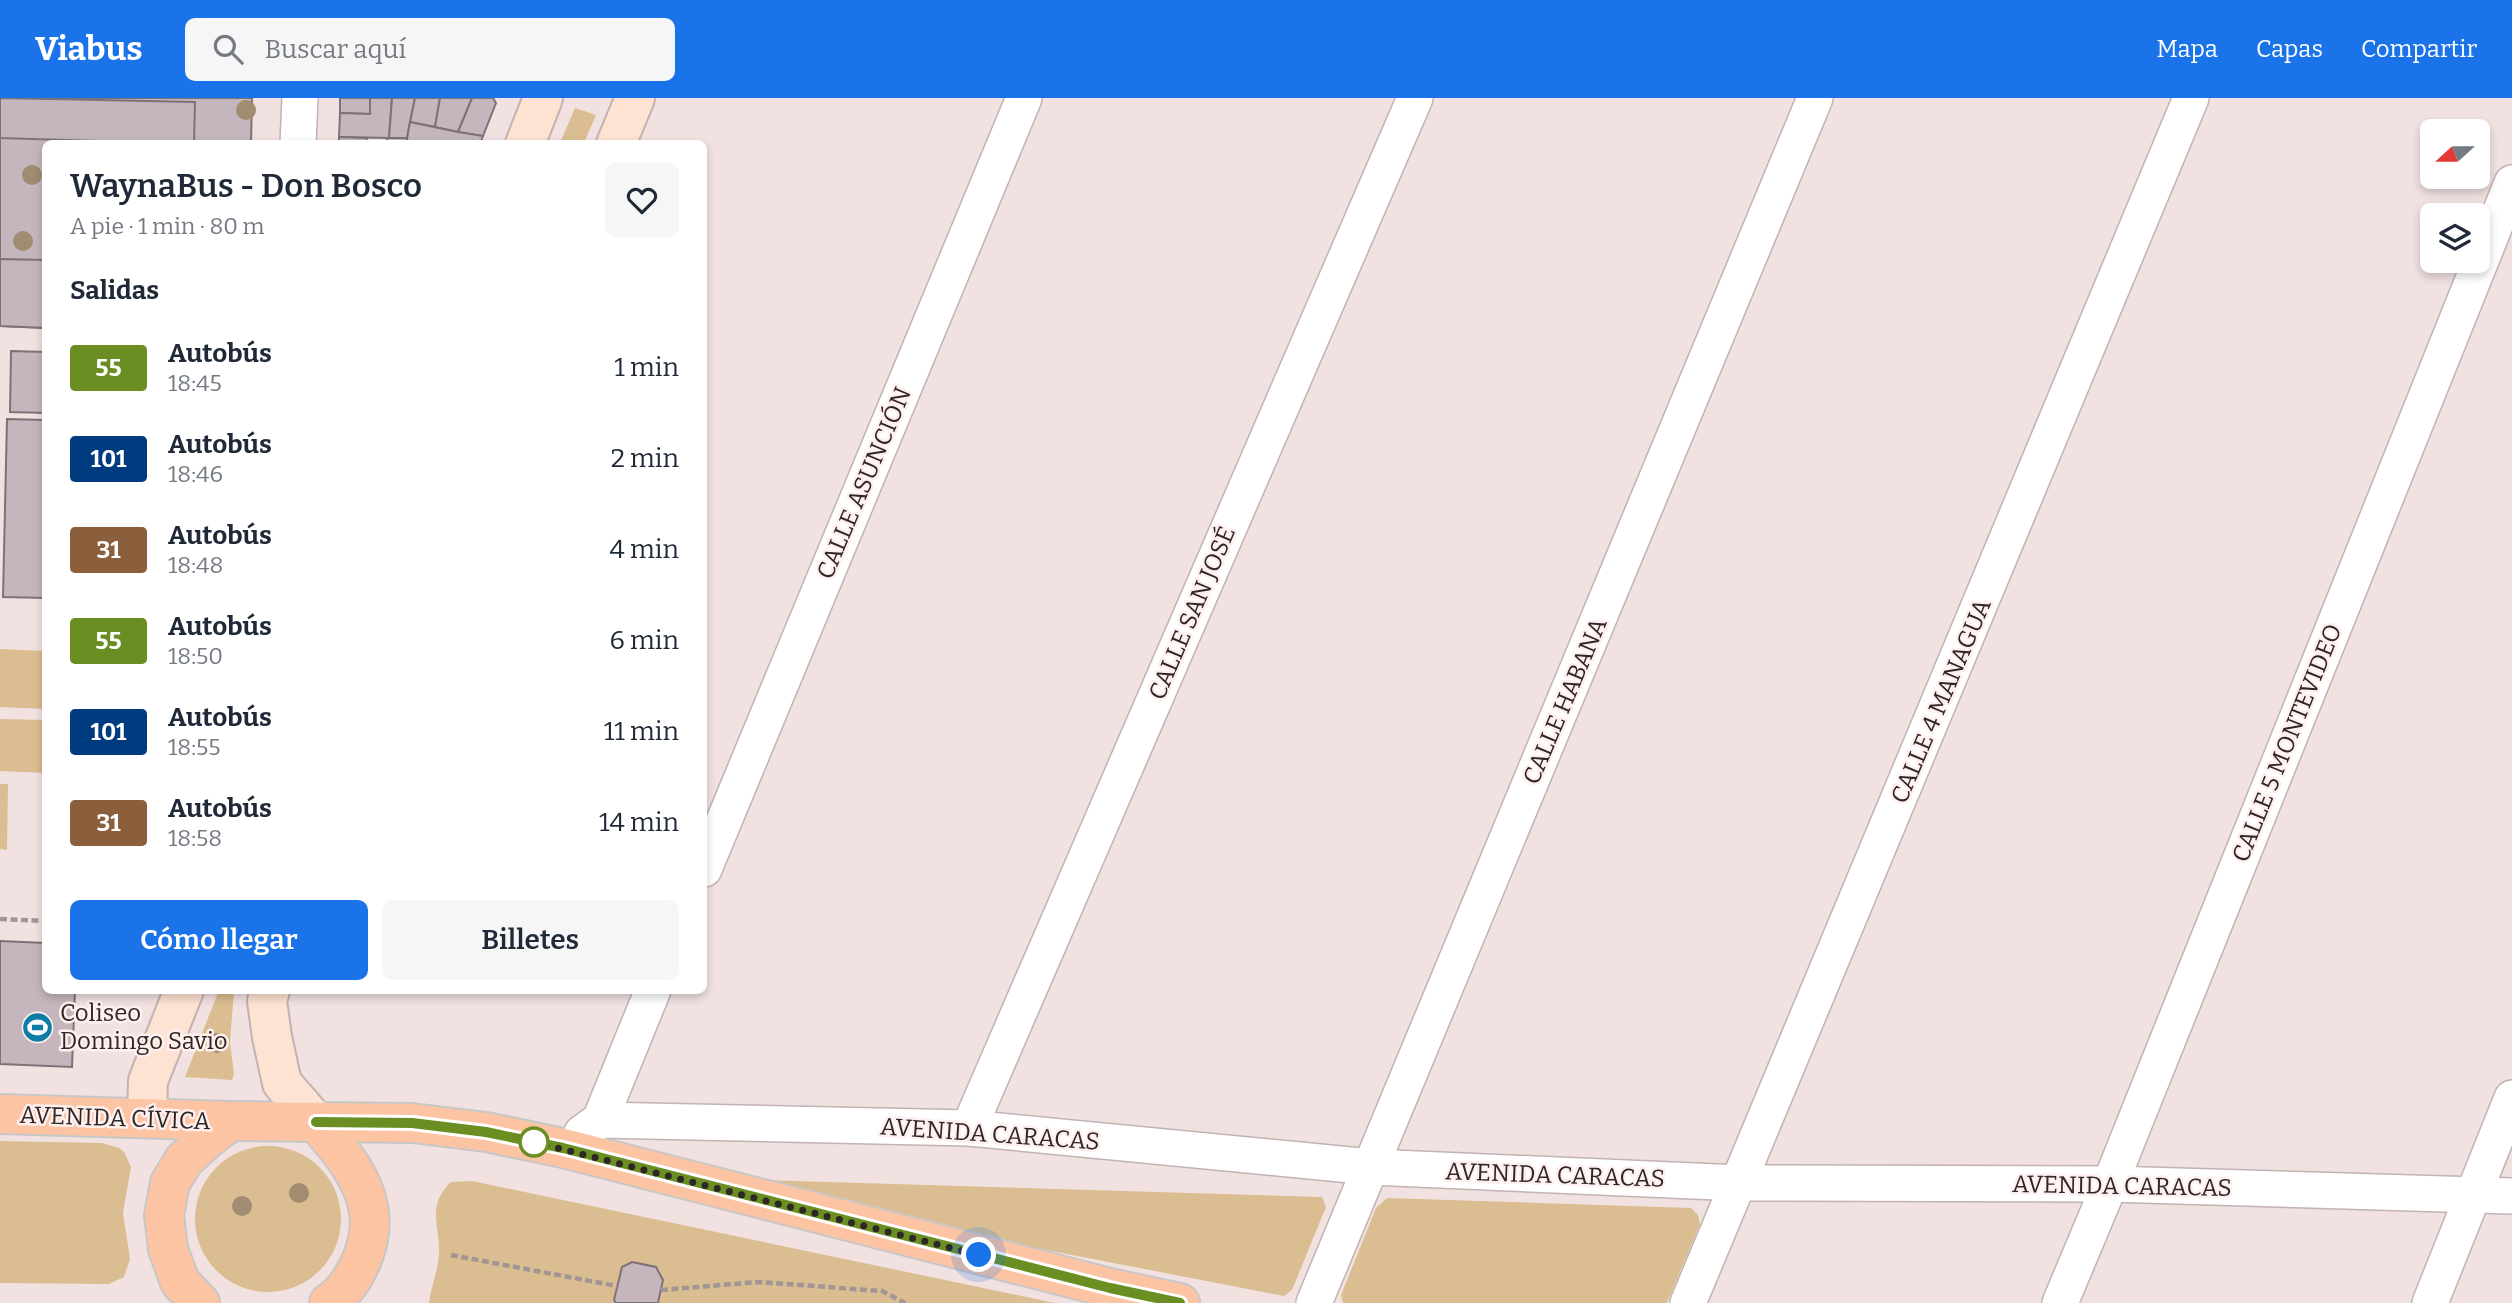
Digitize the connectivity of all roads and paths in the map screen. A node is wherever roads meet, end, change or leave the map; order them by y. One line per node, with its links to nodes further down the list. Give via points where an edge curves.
1 (300, 98): 8 (street)
2 (544, 98): 9 (main road)
3 (635, 98): 10 (main road)
4 (1024, 98): 12 (street, CALLE ASUNCIÓN)
5 (1415, 98): 24 (street, CALLE SAN JOSÉ)
6 (1815, 98): 26 (street, CALLE HABANA)
7 (2192, 98): 28 (street, CALLE 4 MANAGUA)
8 (299, 140)
9 (527, 140)
10 (618, 140)
11 (2512, 183): 29 (street, CALLE 5 MONTEVIDEO)
12 (707, 862)
13 (0, 919): 14 (path)
14 (42, 921)
15 (182, 994): 20 (main road, via 148,1081)
16 (269, 994): 23 (main road, via 268,1013 282,1083)
17 (651, 994): 21 (street)
18 (2512, 1098): 30 (street)
19 (0, 1114): 20 (main road, AVENIDA CÍVICA)
20 (147, 1118): 22 (main road, AVENIDA CÍVICA); 27 (main road)
21 (600, 1120): 24 (street, AVENIDA CARACAS); 25 (street)
22 (230, 1121): 23 (main road, AVENIDA CÍVICA); 27 (main road, via 184,1160)
23 (316, 1122): 25 (main road, via 412,1123); 36 (main road, via 361,1181 370,1215 366,1251 351,1282)
24 (969, 1128): 26 (street, AVENIDA CARACAS)
25 (563, 1148): 38 (main road)
26 (1371, 1167): 28 (street, AVENIDA CARACAS); 39 (street, CALLE HABANA)
27 (170, 1183): 35 (main road, via 164,1215 168,1249 180,1282)
28 (1740, 1183): 29 (street, AVENIDA CARACAS); 40 (street, CALLE 4 MANAGUA)
29 (2110, 1184): 30 (street, AVENIDA CARACAS); 41 (street, CALLE 5 MONTEVIDEO)
30 (2472, 1195): 31 (street, AVENIDA CARACAS); 42 (street)
31 (2512, 1196)
32 (451, 1255): 33 (path)
33 (617, 1286)
34 (661, 1290): 37 (path, via 758,1282 881,1291)
35 (200, 1303)
36 (329, 1303)
37 (905, 1303)
38 (1180, 1303)
39 (1314, 1303)
40 (1688, 1303)
41 (2060, 1303)
42 (2430, 1303)

